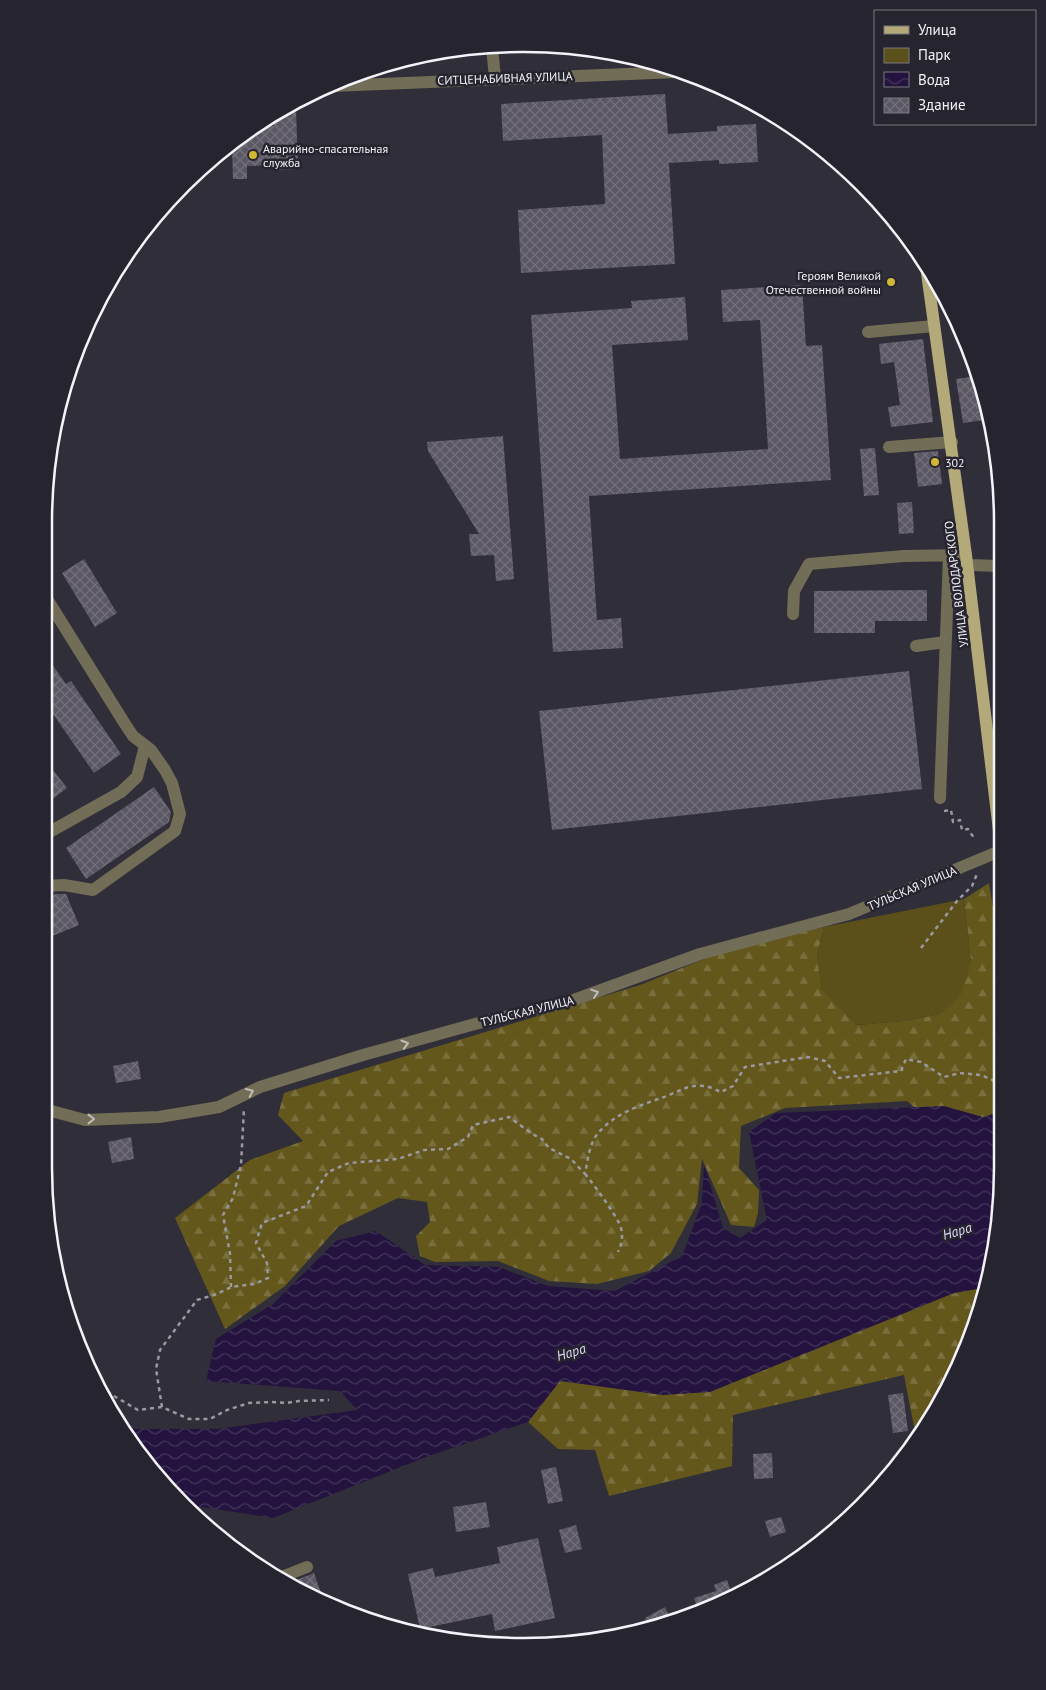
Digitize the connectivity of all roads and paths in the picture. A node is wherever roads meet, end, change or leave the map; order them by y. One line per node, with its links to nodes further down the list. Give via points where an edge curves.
1 (493, 54): 3 (street)
2 (658, 73): 3 (street, СИТЦЕНАБИВНАЯ УЛИЦА)
3 (495, 78): 4 (street, СИТЦЕНАБИВНАЯ УЛИЦА)
4 (351, 85)
5 (929, 286): 6 (main road, УЛИЦА ВОЛОДАРСКОГО)
6 (934, 326): 7 (street); 8 (main road, УЛИЦА ВОЛОДАРСКОГО)
7 (868, 332)
8 (952, 442): 9 (street); 11 (main road, УЛИЦА ВОЛОДАРСКОГО)
9 (889, 447)
10 (949, 555): 11 (street); 14 (street, via 809,564 794,591); 15 (street)
11 (967, 560): 12 (street); 18 (main road, УЛИЦА ВОЛОДАРСКОГО)
12 (994, 565)
13 (52, 606): 17 (street, via 125,724)
14 (793, 614)
15 (945, 642): 16 (street); 19 (street)
16 (916, 646)
17 (145, 746): 20 (street, via 137,777 121,792); 24 (street, via 172,783 180,814 176,832 93,890 64,884)
18 (994, 788)
19 (940, 798): 21 (path, via 944,811 951,810 953,822 960,820 962,830 968,829)
20 (52, 831)
21 (974, 838)
22 (994, 854): 27 (street, ТУЛЬСКАЯ УЛИЦА, one-way to 22, via 363,1055 571,1001 700,954 849,914)
23 (980, 867): 25 (path, via 972,886)
24 (52, 885)
25 (921, 948)
26 (994, 1081): 29 (path, via 982,1075 960,1073 944,1077 920,1062 906,1059 902,1071 839,1078 825,1061 808,1057 746,1067 733,1086 722,1092 704,1086 683,1088 643,1103 618,1118 599,1132 589,1150)
27 (248, 1093): 28 (street, ТУЛЬСКАЯ УЛИЦА, one-way to 27, via 85,1120 159,1117 219,1107); 31 (path, via 243,1112 241,1165 233,1198 223,1215 230,1254)
28 (52, 1111)
29 (585, 1174): 30 (path, via 621,1227 622,1243); 31 (path, via 571,1159 549,1148 542,1139 509,1117 474,1125 468,1137 448,1149 424,1150 398,1160 349,1163 328,1172 306,1206 262,1223 256,1243 268,1263 268,1278 254,1284)
30 (618, 1252)
31 (231, 1287): 34 (path, via 197,1300 160,1350 156,1369)
32 (112, 1395): 34 (path, via 138,1410)
33 (329, 1400): 34 (path, via 249,1403 210,1419 189,1419)
34 (162, 1407)
35 (307, 1567): 36 (street)
36 (288, 1574)

